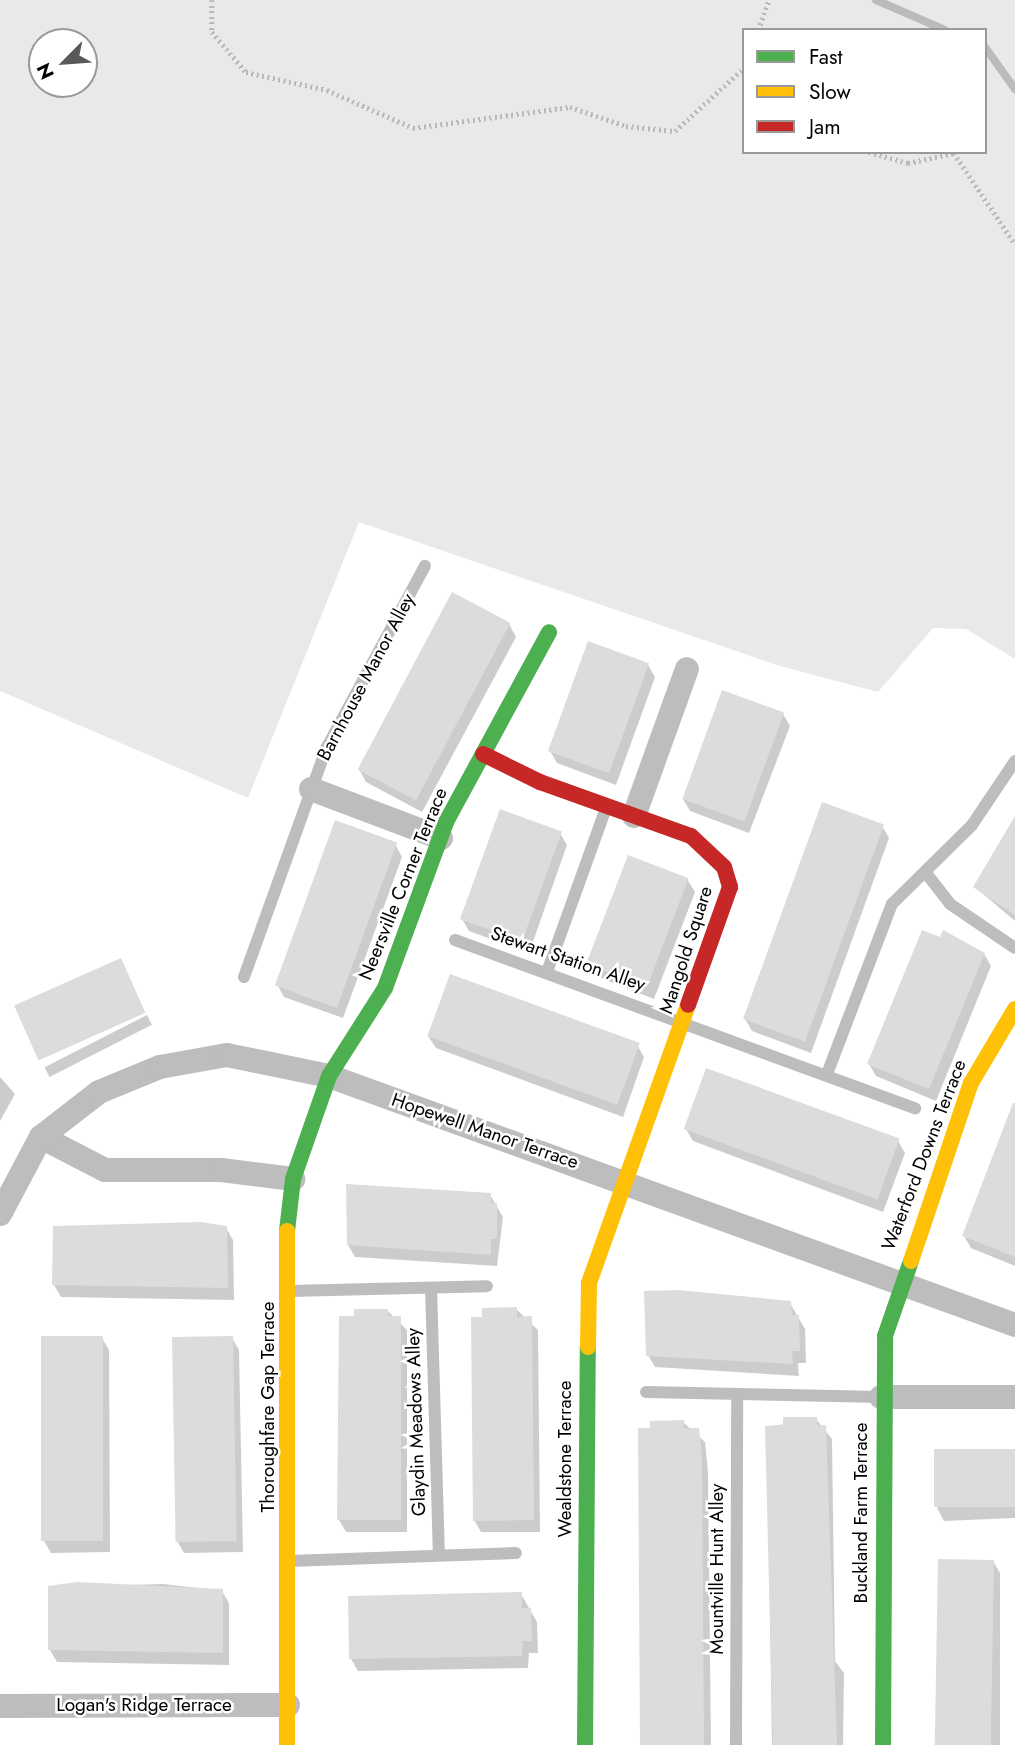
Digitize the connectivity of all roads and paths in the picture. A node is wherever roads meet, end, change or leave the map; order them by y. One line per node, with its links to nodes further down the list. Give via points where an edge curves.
1 (212, 0): 4 (path, via 212,32 246,72 327,90 413,128 570,107 626,126 675,131)
2 (769, 0): 3 (path)
3 (759, 28)
4 (742, 70)
5 (876, 154): 6 (path, via 908,163)
6 (949, 154)
7 (955, 154): 8 (path)
8 (1015, 244)
9 (425, 566): 14 (lane, Barnhouse Manor Alley)
10 (549, 632): 12 (street, Neersville Corner Terrace)
11 (687, 669): 16 (street)
12 (483, 754): 15 (street, Mangold Square); 17 (street, Neersville Corner Terrace)
13 (1015, 761): 18 (lane, via 972,825)
14 (311, 789): 17 (street); 22 (lane, Barnhouse Manor Alley)
15 (606, 806): 16 (street, Mangold Square); 21 (lane)
16 (634, 816): 24 (street, Mangold Square, via 710,851 730,887)
17 (441, 838): 26 (street, Neersville Corner Terrace, via 385,988)
18 (926, 873): 20 (lane, via 950,904); 25 (lane, via 892,904)
19 (454, 940): 21 (lane, Stewart Station Alley)
20 (1015, 948)
21 (547, 972): 24 (lane, Stewart Station Alley)
22 (244, 978)
23 (1015, 1009): 32 (street, Waterford Downs Terrace, via 971,1083)
24 (686, 1022): 25 (lane, Stewart Station Alley); 30 (street, Mangold Square)
25 (827, 1074): 27 (lane, Stewart Station Alley)
26 (329, 1076): 28 (street, Hopewell Manor Terrace, via 227,1055 160,1067 99,1092); 29 (street, Thoroughfare Gap Terrace); 30 (street, Hopewell Manor Terrace)
27 (915, 1108)
28 (41, 1137): 29 (street, via 105,1170 221,1170); 31 (street, Hopewell Manor Terrace)
29 (293, 1179): 35 (street, Thoroughfare Gap Terrace)
30 (623, 1179): 32 (street, Hopewell Manor Terrace); 47 (street, Wealdstone Terrace, via 589,1283 586,1327)
31 (0, 1214)
32 (899, 1282): 36 (street, Hopewell Manor Terrace); 39 (street, Buckland Farm Terrace)
33 (487, 1286): 34 (lane)
34 (431, 1288): 35 (lane); 42 (lane, Glaydin Meadows Alley)
35 (289, 1291): 43 (street, Thoroughfare Gap Terrace)
36 (1015, 1325)
37 (646, 1392): 38 (lane)
38 (737, 1394): 39 (lane); 48 (lane, Mountville Hunt Alley)
39 (881, 1397): 40 (street); 49 (street, Buckland Farm Terrace)
40 (1015, 1397)
41 (516, 1553): 42 (lane)
42 (439, 1555): 43 (lane)
43 (289, 1561): 44 (street, Thoroughfare Gap Terrace)
44 (288, 1705): 45 (street, Logan's Ridge Terrace); 46 (street, Thoroughfare Gap Terrace)
45 (0, 1706)
46 (288, 1745)
47 (585, 1745)
48 (736, 1745)
49 (883, 1745)

